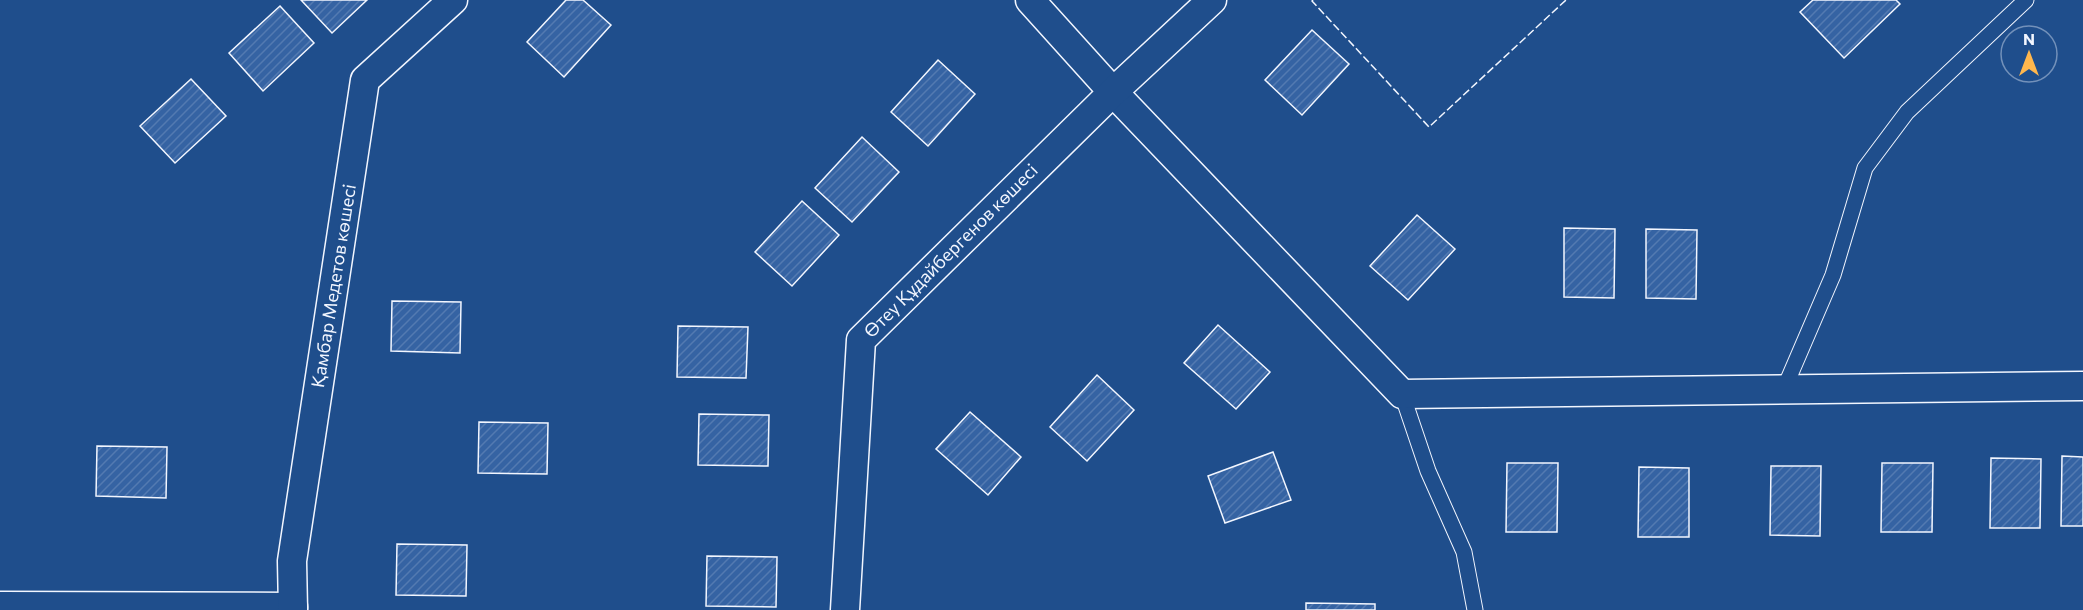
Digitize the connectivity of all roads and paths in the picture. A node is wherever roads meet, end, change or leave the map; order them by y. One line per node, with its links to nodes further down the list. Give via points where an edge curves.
1 (453, 0): 10 (street, Қамбар Медетов көшесі, via 365,80 292,561)
2 (1030, 0): 5 (street)
3 (1212, 0): 5 (street, Өтеу Құдайбергенов көшесі)
4 (2026, 0): 7 (lane, via 1907,112 1865,168 1833,275)
5 (1113, 92): 8 (street); 11 (street, Өтеу Құдайбергенов көшесі, via 861,340)
6 (2083, 386): 7 (street)
7 (1784, 390): 8 (street)
8 (1402, 394): 12 (lane, via 1428,471 1464,552)
9 (0, 606): 10 (street)
10 (293, 608)
11 (845, 610)
12 (1475, 610)

